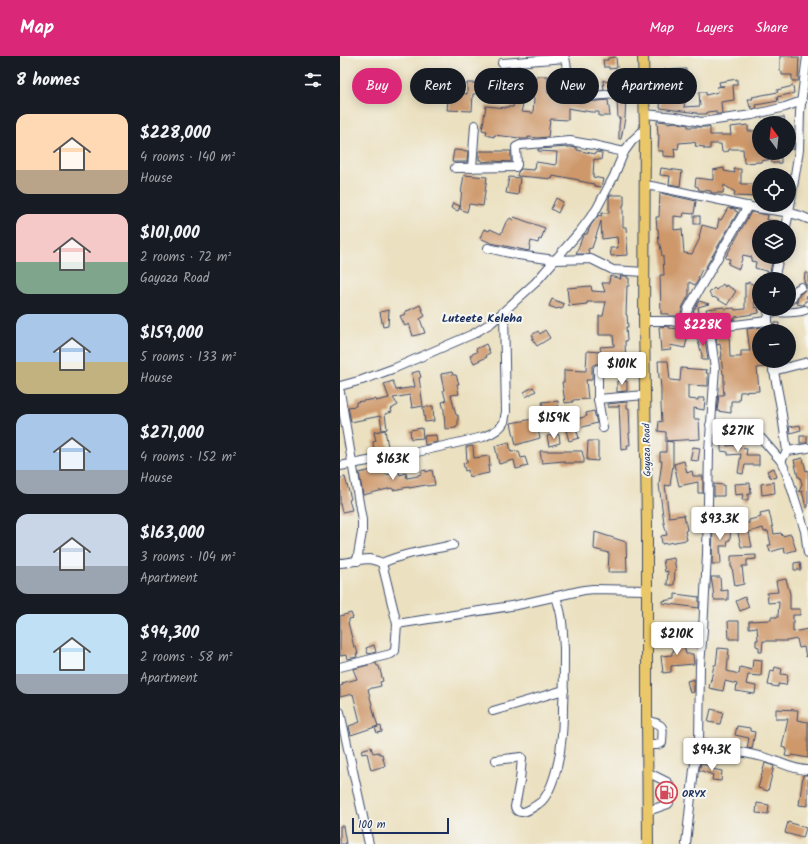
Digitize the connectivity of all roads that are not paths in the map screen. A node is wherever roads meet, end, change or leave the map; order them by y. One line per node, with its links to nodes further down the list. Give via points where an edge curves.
1 (643, 56): 4 (main road, Gayaza Road)
2 (807, 56): 6 (street)
3 (502, 63): 5 (street, via 565,58 569,80 576,96)
4 (643, 68)
5 (607, 95)
6 (802, 101): 8 (street, via 785,108 752,115 701,122); 14 (street)
7 (644, 104): 8 (main road, Gayaza Road)
8 (644, 114): 10 (main road, Gayaza Road)
9 (475, 125): 13 (street)
10 (645, 129): 11 (street); 15 (main road, Gayaza Road)
11 (624, 152): 13 (street, via 570,142 520,145 516,147 516,166); 22 (street, via 596,210)
12 (455, 168): 13 (street)
13 (472, 168)
14 (796, 169)
15 (645, 185): 16 (street); 23 (main road, Gayaza Road)
16 (748, 206): 17 (street); 32 (street, via 697,292)
17 (752, 207)
18 (789, 212): 19 (street); 20 (street)
19 (808, 219)
20 (787, 220)
21 (488, 248): 22 (street)
22 (555, 260): 23 (street, via 591,259 614,270); 27 (street)
23 (644, 272): 30 (main road, Gayaza Road)
24 (801, 286): 25 (street)
25 (796, 290)
26 (805, 310): 28 (street)
27 (504, 312): 38 (street, via 491,323 454,343 369,378); 47 (street, via 506,412 499,428 483,437)
28 (796, 313)
29 (767, 316): 31 (street)
30 (644, 321): 32 (street, via 672,321); 40 (main road, Gayaza Road)
31 (767, 321): 33 (street); 34 (street)
32 (684, 324): 34 (street)
33 (767, 324)
34 (708, 329): 42 (street, via 714,368)
35 (808, 362): 37 (street)
36 (598, 369): 41 (street)
37 (773, 370): 45 (street)
38 (340, 386)
39 (340, 392): 47 (street)
40 (645, 395): 41 (street); 54 (main road, Gayaza Road)
41 (598, 399): 43 (street)
42 (710, 424): 46 (street, via 751,432 762,439); 62 (street)
43 (603, 428)
44 (808, 448): 45 (street)
45 (787, 451): 46 (street)
46 (782, 461): 50 (street, via 805,531)
47 (352, 464): 48 (street); 51 (street, via 362,520)
48 (340, 466)
49 (453, 545): 53 (street, via 408,554)
50 (808, 553)
51 (357, 561): 52 (street); 53 (street, via 371,559)
52 (340, 563)
53 (382, 563): 56 (street)
54 (647, 590): 55 (street, via 593,589); 61 (main road, Gayaza Road)
55 (556, 597): 56 (street, via 517,606); 58 (street, via 563,626)
56 (397, 624): 57 (street, via 395,650 391,654)
57 (340, 667)
58 (564, 690): 59 (street); 64 (street, via 561,743 557,766 546,797 524,812 516,810 522,758)
59 (493, 711)
60 (340, 712): 68 (street)
61 (647, 720): 63 (main road, Gayaza Road); 63 (street, via 660,724 663,728 662,743)
62 (698, 743): 65 (street, via 764,757 795,769); 70 (street)
63 (647, 745): 66 (main road, Gayaza Road)
64 (496, 760)
65 (808, 770)
66 (647, 772): 67 (main road, Gayaza Road); 67 (street, via 667,782 670,788 669,803)
67 (648, 811): 69 (main road, Gayaza Road)
68 (369, 844)
69 (648, 844)
70 (686, 844)

